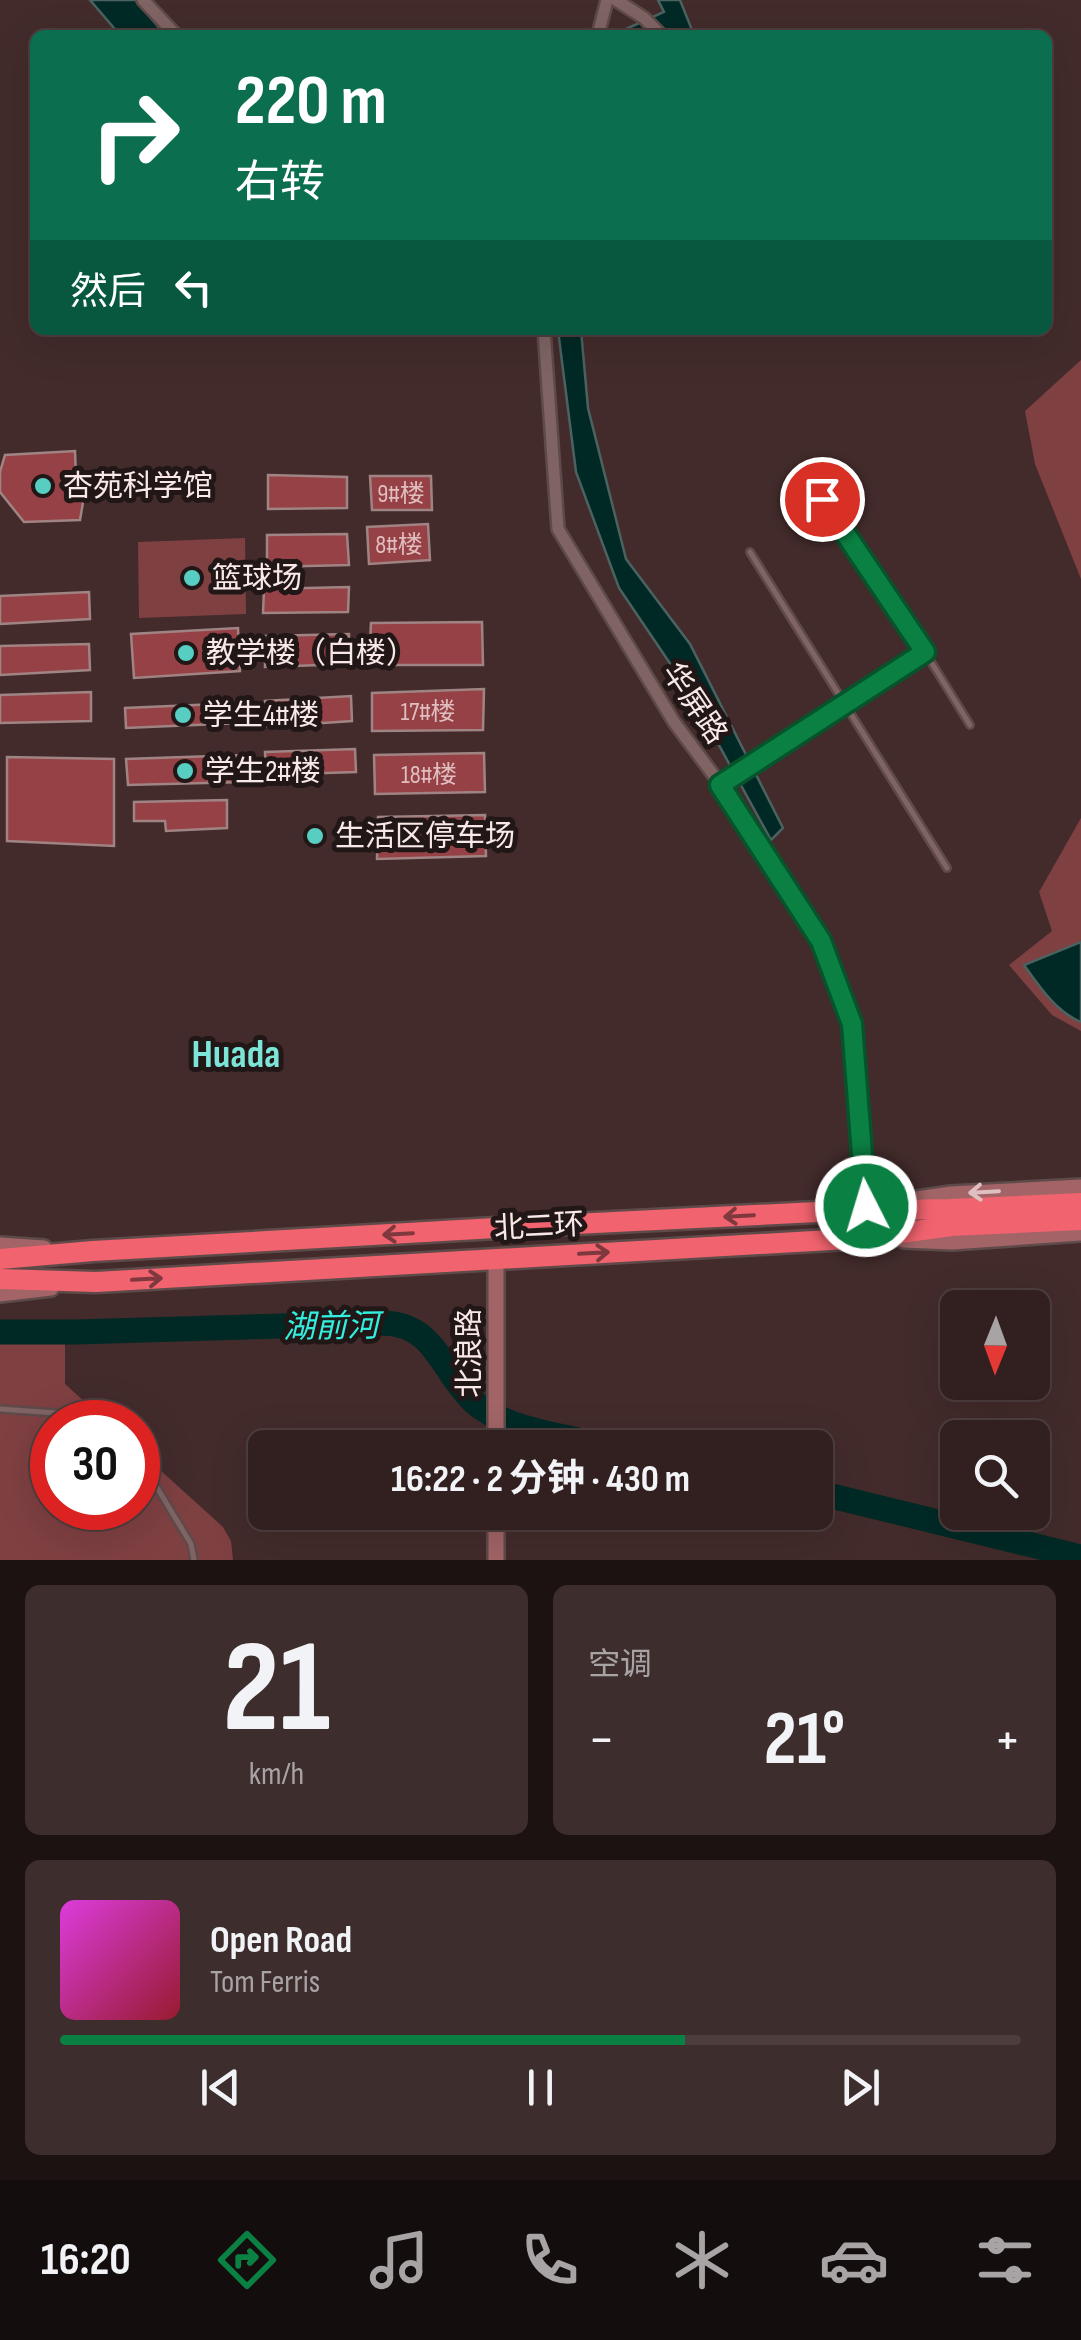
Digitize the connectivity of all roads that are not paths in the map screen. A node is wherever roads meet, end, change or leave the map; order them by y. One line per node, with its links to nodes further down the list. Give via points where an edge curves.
1 (143, 0): 4 (street)
2 (607, 0): 5 (street)
3 (616, 0): 6 (street)
4 (171, 30)
5 (599, 30)
6 (656, 30)
7 (544, 335): 13 (street, 华屏路, via 558,529 674,722)
8 (822, 499): 10 (lane)
9 (750, 552): 11 (lane)
10 (925, 652): 11 (lane); 12 (lane)
11 (845, 704): 13 (lane); 14 (lane)
12 (970, 726)
13 (720, 785): 17 (street, 华屏路, via 821,941 852,1024)
14 (947, 868)
15 (1081, 1186): 17 (main road, one-way to 17)
16 (1081, 1203): 19 (highway, 北二环)
17 (866, 1206): 18 (main road)
18 (837, 1211): 19 (highway, 北二环); 24 (highway, 北二环, one-way to 24, via 93,1251)
19 (950, 1218): 20 (highway, 北二环); 22 (highway, 北二环)
20 (1081, 1220)
21 (1081, 1234): 22 (main road, via 952,1242)
22 (865, 1238): 23 (highway, 北二环, one-way to 22)
23 (496, 1259): 24 (highway, 北二环, one-way to 23, via 96,1282); 27 (main road, 北浪路)
24 (5, 1269)
25 (0, 1409): 26 (lane)
26 (30, 1411)
27 (496, 1430)
28 (160, 1493): 30 (lane)
29 (496, 1530): 31 (main road)
30 (194, 1560)
31 (496, 1560)

